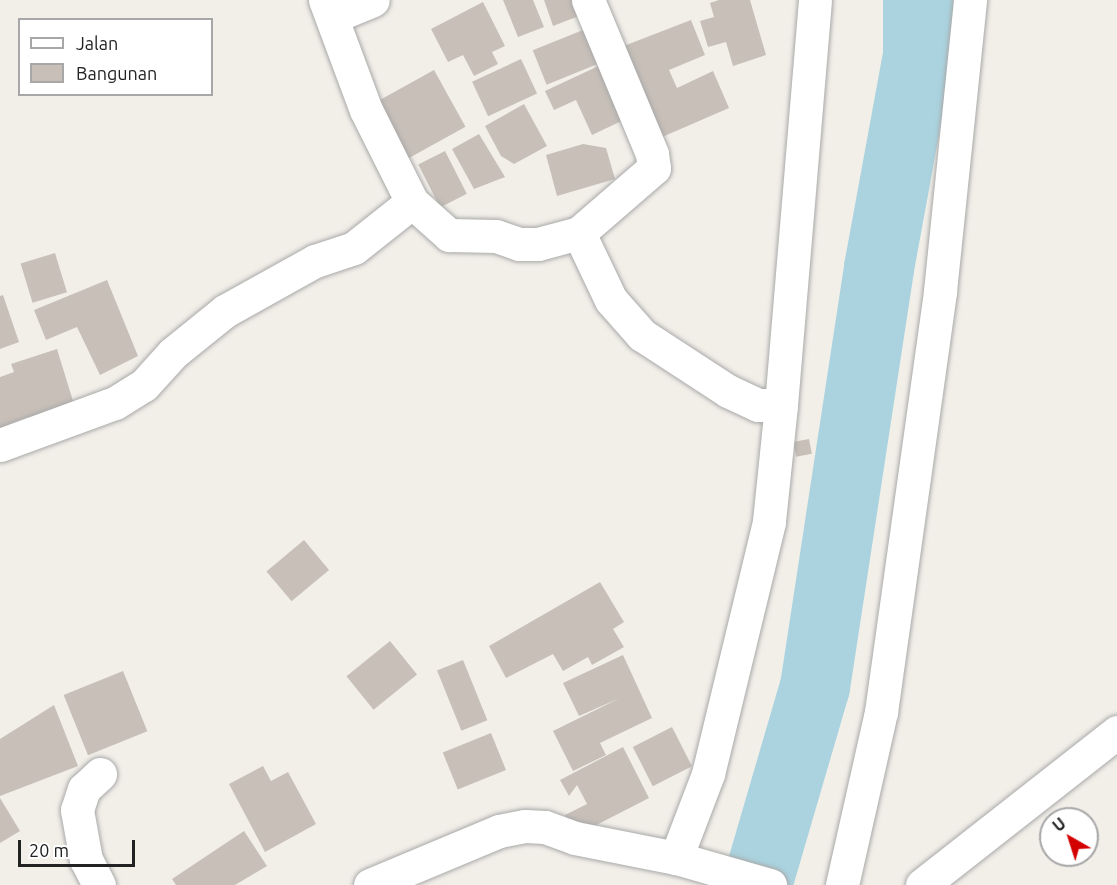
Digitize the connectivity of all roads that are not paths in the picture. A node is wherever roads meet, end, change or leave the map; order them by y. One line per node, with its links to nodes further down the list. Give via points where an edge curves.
1 (373, 0): 5 (street)
2 (588, 0): 7 (street, via 652,154 654,168)
3 (815, 0): 8 (street)
4 (970, 0): 16 (street, via 939,291 881,712)
5 (328, 8): 6 (street, via 366,110)
6 (412, 202): 7 (street, via 449,235 496,236 519,244); 9 (street, via 354,248 315,261 225,311 173,353 144,385 115,403)
7 (579, 234): 8 (street, via 611,300 642,335 728,391 758,405)
8 (781, 405): 12 (street, via 769,522)
9 (0, 445)
10 (1117, 732): 17 (street)
11 (100, 774): 13 (street, via 84,789 77,810 87,860)
12 (687, 861): 14 (street, via 575,838 545,827 525,826 499,831); 15 (street)
13 (99, 885)
14 (370, 885)
15 (770, 885)
16 (842, 885)
17 (922, 885)

